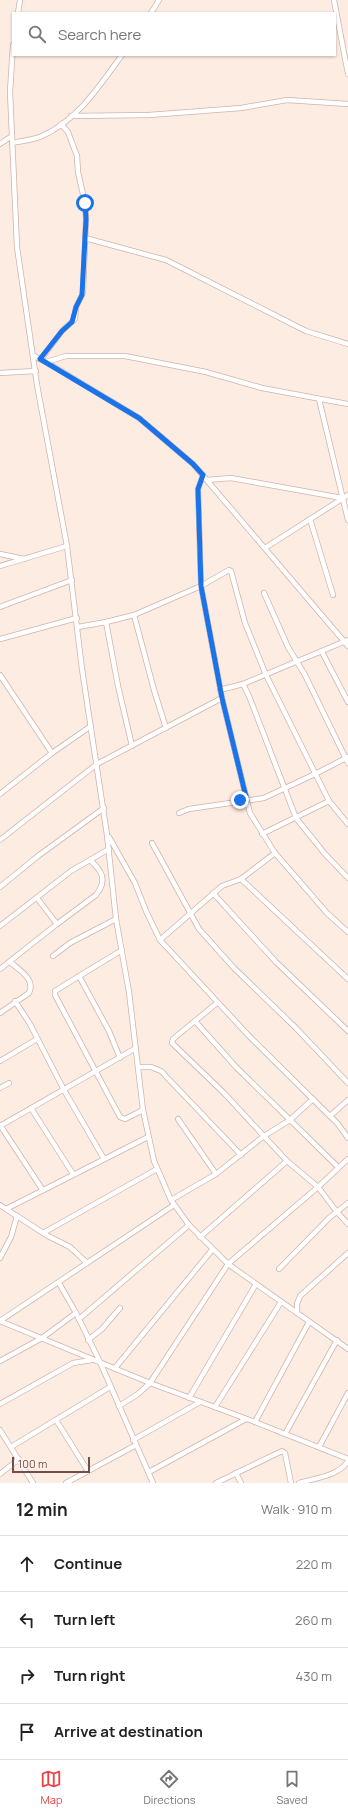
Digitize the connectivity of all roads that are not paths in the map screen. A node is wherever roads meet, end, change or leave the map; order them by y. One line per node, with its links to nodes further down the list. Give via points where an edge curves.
1 (20, 0): 4 (street)
2 (160, 0): 5 (street)
3 (334, 0): 8 (street)
4 (18, 12)
5 (152, 12)
6 (12, 56): 12 (street, via 10,92)
7 (121, 56): 10 (street, via 89,100)
8 (348, 74)
9 (348, 104): 10 (street, via 287,100 218,110 149,115)
10 (71, 116): 11 (street)
11 (62, 124): 13 (street, via 41,136); 15 (street, via 68,132 77,156 85,203)
12 (12, 136): 13 (street); 14 (street)
13 (12, 143): 17 (street, via 17,247)
14 (0, 144)
15 (85, 238): 16 (street, via 166,260 306,331); 18 (street, via 82,293 74,319)
16 (348, 344)
17 (34, 356): 18 (street); 20 (street)
18 (40, 359): 19 (street)
19 (46, 362): 22 (street, via 66,356 125,356 206,372 262,388); 24 (street, via 139,418)
20 (36, 371): 21 (street); 30 (street)
21 (0, 373)
22 (319, 398): 23 (street); 27 (street)
23 (348, 404)
24 (203, 475): 25 (street); 36 (street, via 198,489)
25 (207, 480): 27 (street, via 231,478); 31 (street)
26 (348, 495): 27 (street)
27 (342, 498): 28 (street); 29 (street)
28 (310, 519): 31 (street); 38 (street)
29 (348, 520)
30 (67, 546): 33 (street); 35 (street)
31 (265, 548): 45 (street)
32 (0, 554): 33 (street)
33 (26, 559): 34 (street)
34 (0, 566)
35 (72, 580): 39 (street); 41 (street)
36 (201, 586): 40 (street); 48 (street, via 227,570 231,571 246,623); 51 (street)
37 (264, 593): 47 (street)
38 (333, 595)
39 (0, 607)
40 (134, 615): 42 (street); 55 (street)
41 (77, 618): 43 (street); 44 (street)
42 (106, 622): 43 (street); 56 (street)
43 (78, 627): 54 (street)
44 (0, 639)
45 (347, 643): 46 (street)
46 (322, 652): 47 (street); 53 (street)
47 (297, 662): 48 (street); 58 (street)
48 (266, 675): 50 (street); 60 (street)
49 (0, 678): 57 (street)
50 (243, 684): 51 (street); 61 (street, via 250,696)
51 (220, 690): 52 (street)
52 (222, 698): 55 (street); 63 (street)
53 (348, 702)
54 (91, 726): 57 (street); 59 (street)
55 (166, 728): 56 (street)
56 (132, 746): 59 (street)
57 (52, 753): 62 (street)
58 (347, 759): 60 (street)
59 (97, 764): 65 (street); 71 (street)
60 (315, 774): 61 (street); 64 (street)
61 (284, 789): 63 (street, via 264,798); 67 (street)
62 (0, 794)
63 (247, 801): 66 (street, via 188,809); 69 (street, via 250,813)
64 (329, 801): 67 (street); 68 (street)
65 (104, 808): 70 (street); 78 (street)
66 (180, 813)
67 (296, 818): 69 (street); 76 (street, via 320,849)
68 (348, 824)
69 (262, 834): 74 (street)
70 (107, 835): 73 (street); 86 (street, via 135,883)
71 (0, 840)
72 (152, 843): 81 (street)
73 (109, 849): 75 (street); 82 (street)
74 (275, 853): 77 (street); 85 (street, via 327,913)
75 (90, 860): 80 (street, via 71,871); 83 (street, via 100,868 100,889 96,895)
76 (348, 878)
77 (241, 879): 79 (street, via 222,886); 92 (street)
78 (0, 887)
79 (213, 893): 81 (street); 97 (street, via 276,962)
80 (37, 898): 83 (street); 84 (street)
81 (189, 914): 86 (street); 105 (street, via 199,930 234,968)
82 (116, 919): 87 (street); 88 (street, via 70,943)
83 (57, 924): 89 (street)
84 (0, 926)
85 (348, 932)
86 (160, 940): 94 (street)
87 (122, 950): 91 (street); 99 (street)
88 (53, 956)
89 (10, 962): 90 (street); 93 (street, via 31,984 28,993)
90 (0, 968)
91 (80, 976): 100 (street); 103 (street, via 55,991 55,995)
92 (348, 979)
93 (15, 1000): 95 (street); 98 (street)
94 (218, 1003): 96 (street); 108 (street)
95 (0, 1013)
96 (195, 1021): 114 (street, via 236,1067); 116 (street, via 173,1039 172,1043)
97 (348, 1031)
98 (38, 1039): 101 (street); 107 (street)
99 (136, 1048): 100 (street); 102 (street)
100 (120, 1058): 103 (street)
101 (0, 1061)
102 (138, 1067): 111 (street); 119 (street, via 151,1066 161,1071)
103 (95, 1072): 107 (street); 111 (street, via 120,1118 125,1120)
104 (10, 1083): 106 (street)
105 (348, 1083)
106 (0, 1088)
107 (64, 1090): 110 (street); 120 (street)
108 (313, 1099): 112 (street); 114 (street)
109 (348, 1100): 112 (street)
110 (31, 1108): 115 (street); 125 (street)
111 (143, 1110): 117 (street)
112 (330, 1116): 118 (street)
113 (178, 1119): 126 (street)
114 (290, 1120): 116 (street); 123 (street)
115 (0, 1126): 128 (street)
116 (264, 1136): 119 (street); 122 (street)
117 (148, 1137): 120 (street); 124 (street)
118 (348, 1138)
119 (241, 1155): 126 (street)
120 (104, 1159): 125 (street)
121 (348, 1159): 123 (street)
122 (287, 1161): 127 (street); 139 (street)
123 (338, 1168): 127 (street)
124 (157, 1169): 129 (street); 138 (street)
125 (73, 1174): 128 (street)
126 (216, 1174): 129 (street)
127 (318, 1187): 134 (street); 144 (street)
128 (42, 1190): 133 (street)
129 (171, 1200): 132 (street)
130 (348, 1203): 134 (street)
131 (0, 1205): 133 (street)
132 (174, 1205): 137 (street); 143 (street)
133 (6, 1209): 135 (street)
134 (337, 1212): 136 (street); 145 (street)
135 (17, 1216): 138 (street); 142 (street, via 11,1237)
136 (348, 1224)
137 (189, 1225): 139 (street); 152 (street)
138 (43, 1233): 143 (street, via 70,1247)
139 (200, 1237): 140 (street)
140 (212, 1250): 144 (street); 162 (street)
141 (348, 1253): 151 (street, via 317,1278 300,1296)
142 (0, 1258)
143 (87, 1263): 146 (street)
144 (228, 1264): 147 (street); 163 (street)
145 (278, 1270)
146 (59, 1283): 150 (street); 153 (street)
147 (256, 1284): 148 (street); 166 (street)
148 (281, 1302): 151 (street); 170 (street)
149 (120, 1308): 156 (street, via 102,1329)
150 (76, 1313): 152 (street); 155 (street)
151 (297, 1313): 154 (street)
152 (79, 1319): 156 (street)
153 (0, 1321): 155 (street)
154 (309, 1322): 157 (street); 173 (street)
155 (42, 1338): 159 (street); 160 (street)
156 (88, 1340): 161 (street)
157 (337, 1340): 158 (street); 175 (street)
158 (348, 1349)
159 (93, 1360): 161 (street); 168 (street, via 74,1363)
160 (0, 1361)
161 (100, 1362): 162 (street); 164 (street)
162 (115, 1368): 163 (street)
163 (150, 1383): 166 (street); 169 (street)
164 (110, 1387): 169 (street); 172 (street)
165 (348, 1393): 179 (street)
166 (189, 1398): 167 (street)
167 (200, 1402): 170 (street); 176 (street)
168 (0, 1404)
169 (119, 1406): 176 (street)
170 (215, 1407): 171 (street)
171 (246, 1419): 173 (street); 183 (street)
172 (56, 1420): 178 (street); 182 (street)
173 (255, 1422): 175 (street)
174 (0, 1430): 178 (street)
175 (284, 1434): 179 (street)
176 (133, 1440): 177 (street)
177 (136, 1445): 182 (street); 183 (street)
178 (11, 1447): 180 (street)
179 (319, 1447): 181 (street)
180 (19, 1460): 185 (street); 187 (street)
181 (348, 1460): 194 (street, via 345,1466 338,1470)
182 (88, 1471): 186 (street)
183 (149, 1472): 190 (street)
184 (236, 1473): 191 (street); 192 (street); 193 (street, via 282,1451 285,1453)
185 (0, 1474)
186 (73, 1479): 188 (street); 189 (street)
187 (33, 1483)
188 (66, 1483)
189 (78, 1483)
190 (153, 1483)
191 (216, 1483)
192 (241, 1483)
193 (291, 1483)
194 (299, 1483)

